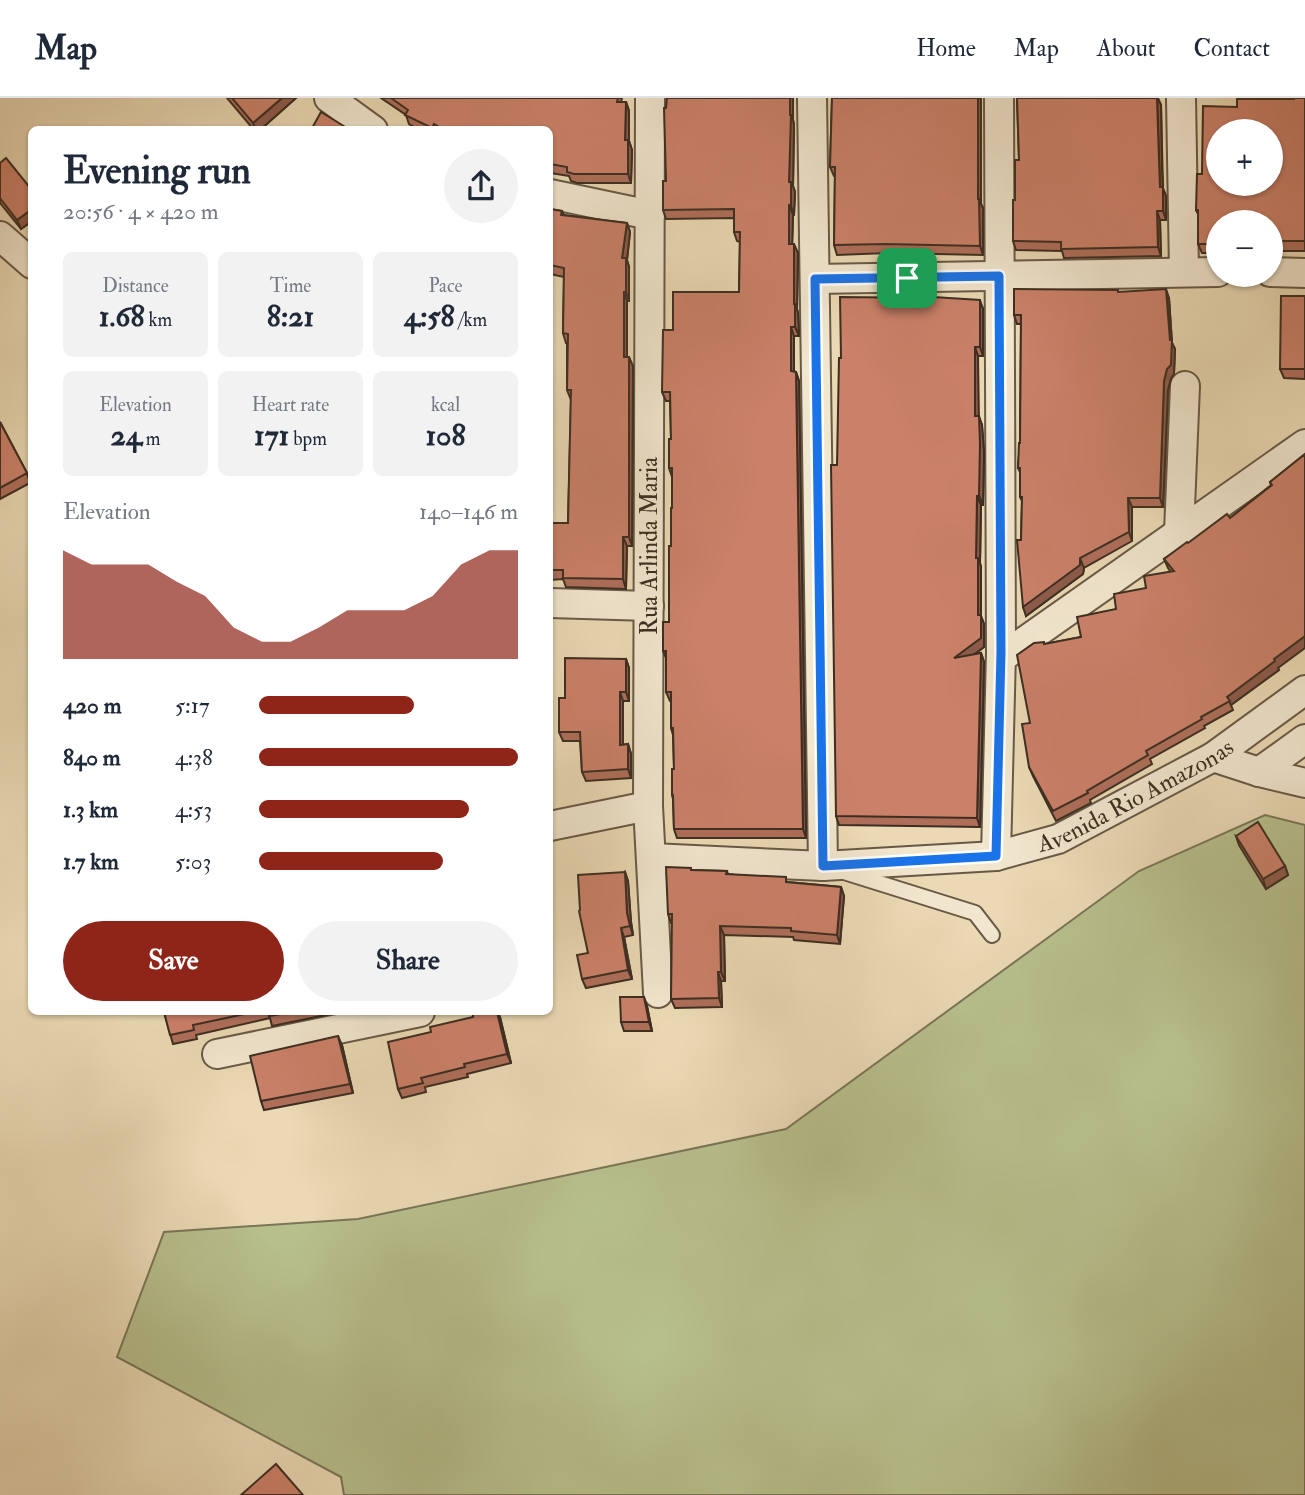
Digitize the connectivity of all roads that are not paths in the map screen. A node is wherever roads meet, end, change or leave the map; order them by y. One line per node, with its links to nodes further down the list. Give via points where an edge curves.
1 (329, 98): 6 (street)
2 (650, 98): 8 (street, Rua Arlinda Maria)
3 (812, 98): 16 (street)
4 (999, 98): 15 (street)
5 (1181, 98): 11 (street)
6 (368, 126)
7 (553, 195): 8 (street)
8 (650, 215): 21 (street, Rua Arlinda Maria)
9 (0, 236): 10 (street)
10 (28, 260)
11 (1184, 272): 12 (street); 15 (street)
12 (1206, 272)
13 (1283, 272): 14 (street)
14 (1305, 273)
15 (999, 276): 16 (street); 22 (street)
16 (815, 279): 32 (street)
17 (1185, 386): 19 (street)
18 (1305, 444): 19 (street)
19 (1179, 532): 22 (street)
20 (553, 603): 21 (street)
21 (649, 606): 28 (street, Rua Arlinda Maria)
22 (1000, 658): 30 (street)
23 (1305, 690): 25 (street, Avenida Rio Amazonas)
24 (1305, 739): 26 (street, Avenida Rio Amazonas)
25 (1213, 757): 26 (street); 30 (street, Avenida Rio Amazonas, via 1058,839)
26 (1259, 772): 27 (street)
27 (1305, 783)
28 (649, 806): 29 (street); 31 (street, Rua Arlinda Maria)
29 (553, 825)
30 (996, 856): 32 (street, Avenida Rio Amazonas)
31 (652, 858): 32 (street, Avenida Rio Amazonas); 34 (street, Rua Arlinda Maria)
32 (823, 866): 33 (lane, via 975,913)
33 (992, 935)
34 (658, 993)
35 (406, 1015): 36 (street)
36 (217, 1054)

